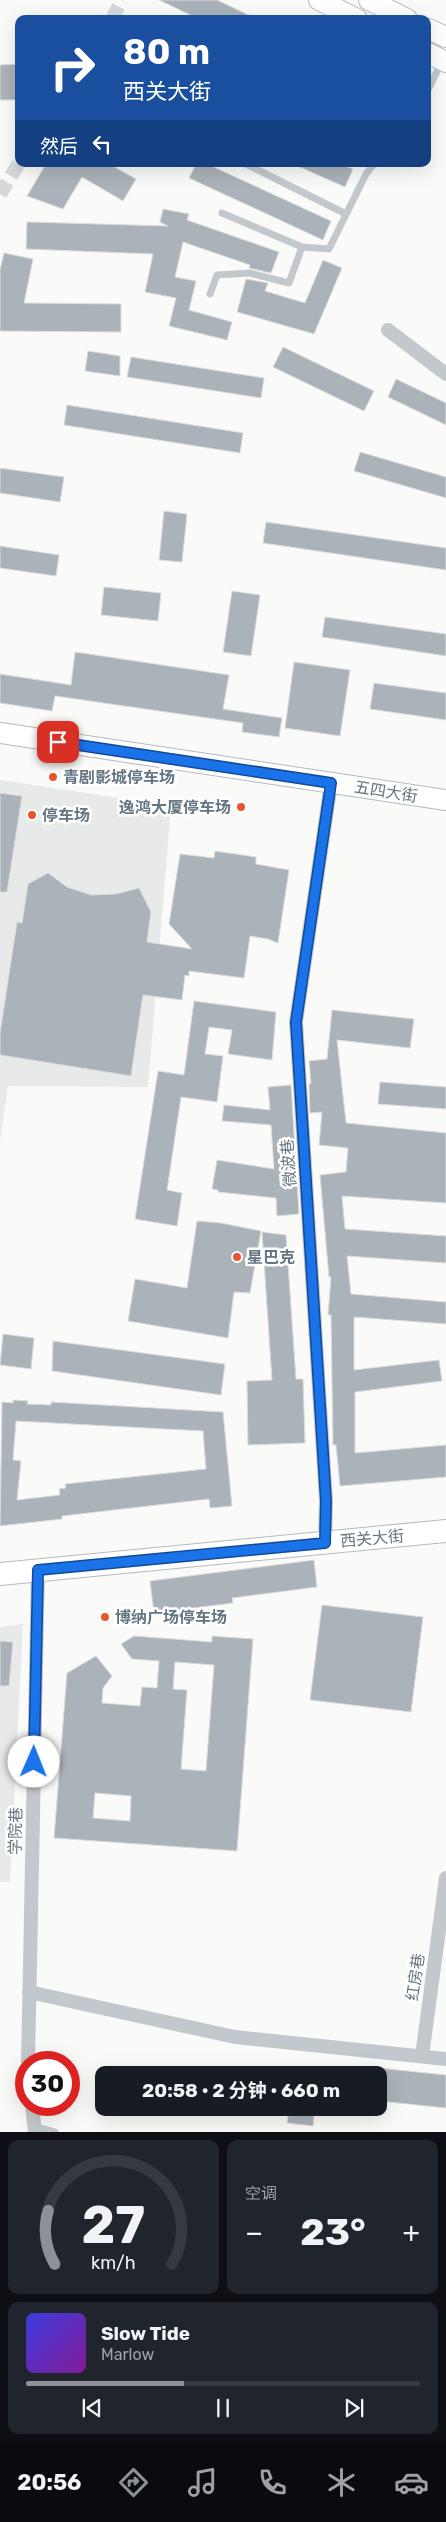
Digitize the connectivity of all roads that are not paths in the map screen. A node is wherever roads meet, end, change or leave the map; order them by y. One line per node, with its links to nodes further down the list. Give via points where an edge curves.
1 (319, 0): 3 (main road)
2 (368, 0): 4 (main road)
3 (349, 15)
4 (399, 15)
5 (431, 30): 6 (main road)
6 (446, 38)
7 (439, 58): 8 (lane)
8 (431, 81)
9 (252, 167): 12 (lane)
10 (372, 167): 12 (lane)
11 (222, 212): 13 (lane)
12 (346, 214): 13 (lane, via 329,249)
13 (302, 248): 14 (lane, via 289,283 250,273 217,275)
14 (210, 294)
15 (388, 330): 16 (street)
16 (446, 374)
17 (0, 733): 18 (main road, 五四大街)
18 (331, 783): 19 (main road, 五四大街); 21 (street, 微波巷, via 296,1022 326,1501)
19 (446, 800)
20 (446, 1531): 21 (main road, 西关大街)
21 (325, 1543): 22 (main road, 西关大街)
22 (38, 1570): 23 (main road, 西关大街); 25 (street, 学院巷)
23 (0, 1574)
24 (446, 1878): 27 (street, 红房巷)
25 (29, 1992): 26 (street, 学院巷); 27 (street, via 234,2037)
26 (28, 2051)
27 (422, 2056): 28 (street)
28 (446, 2059)
29 (33, 2116): 30 (street)
30 (35, 2129): 31 (lane)
31 (56, 2132)

